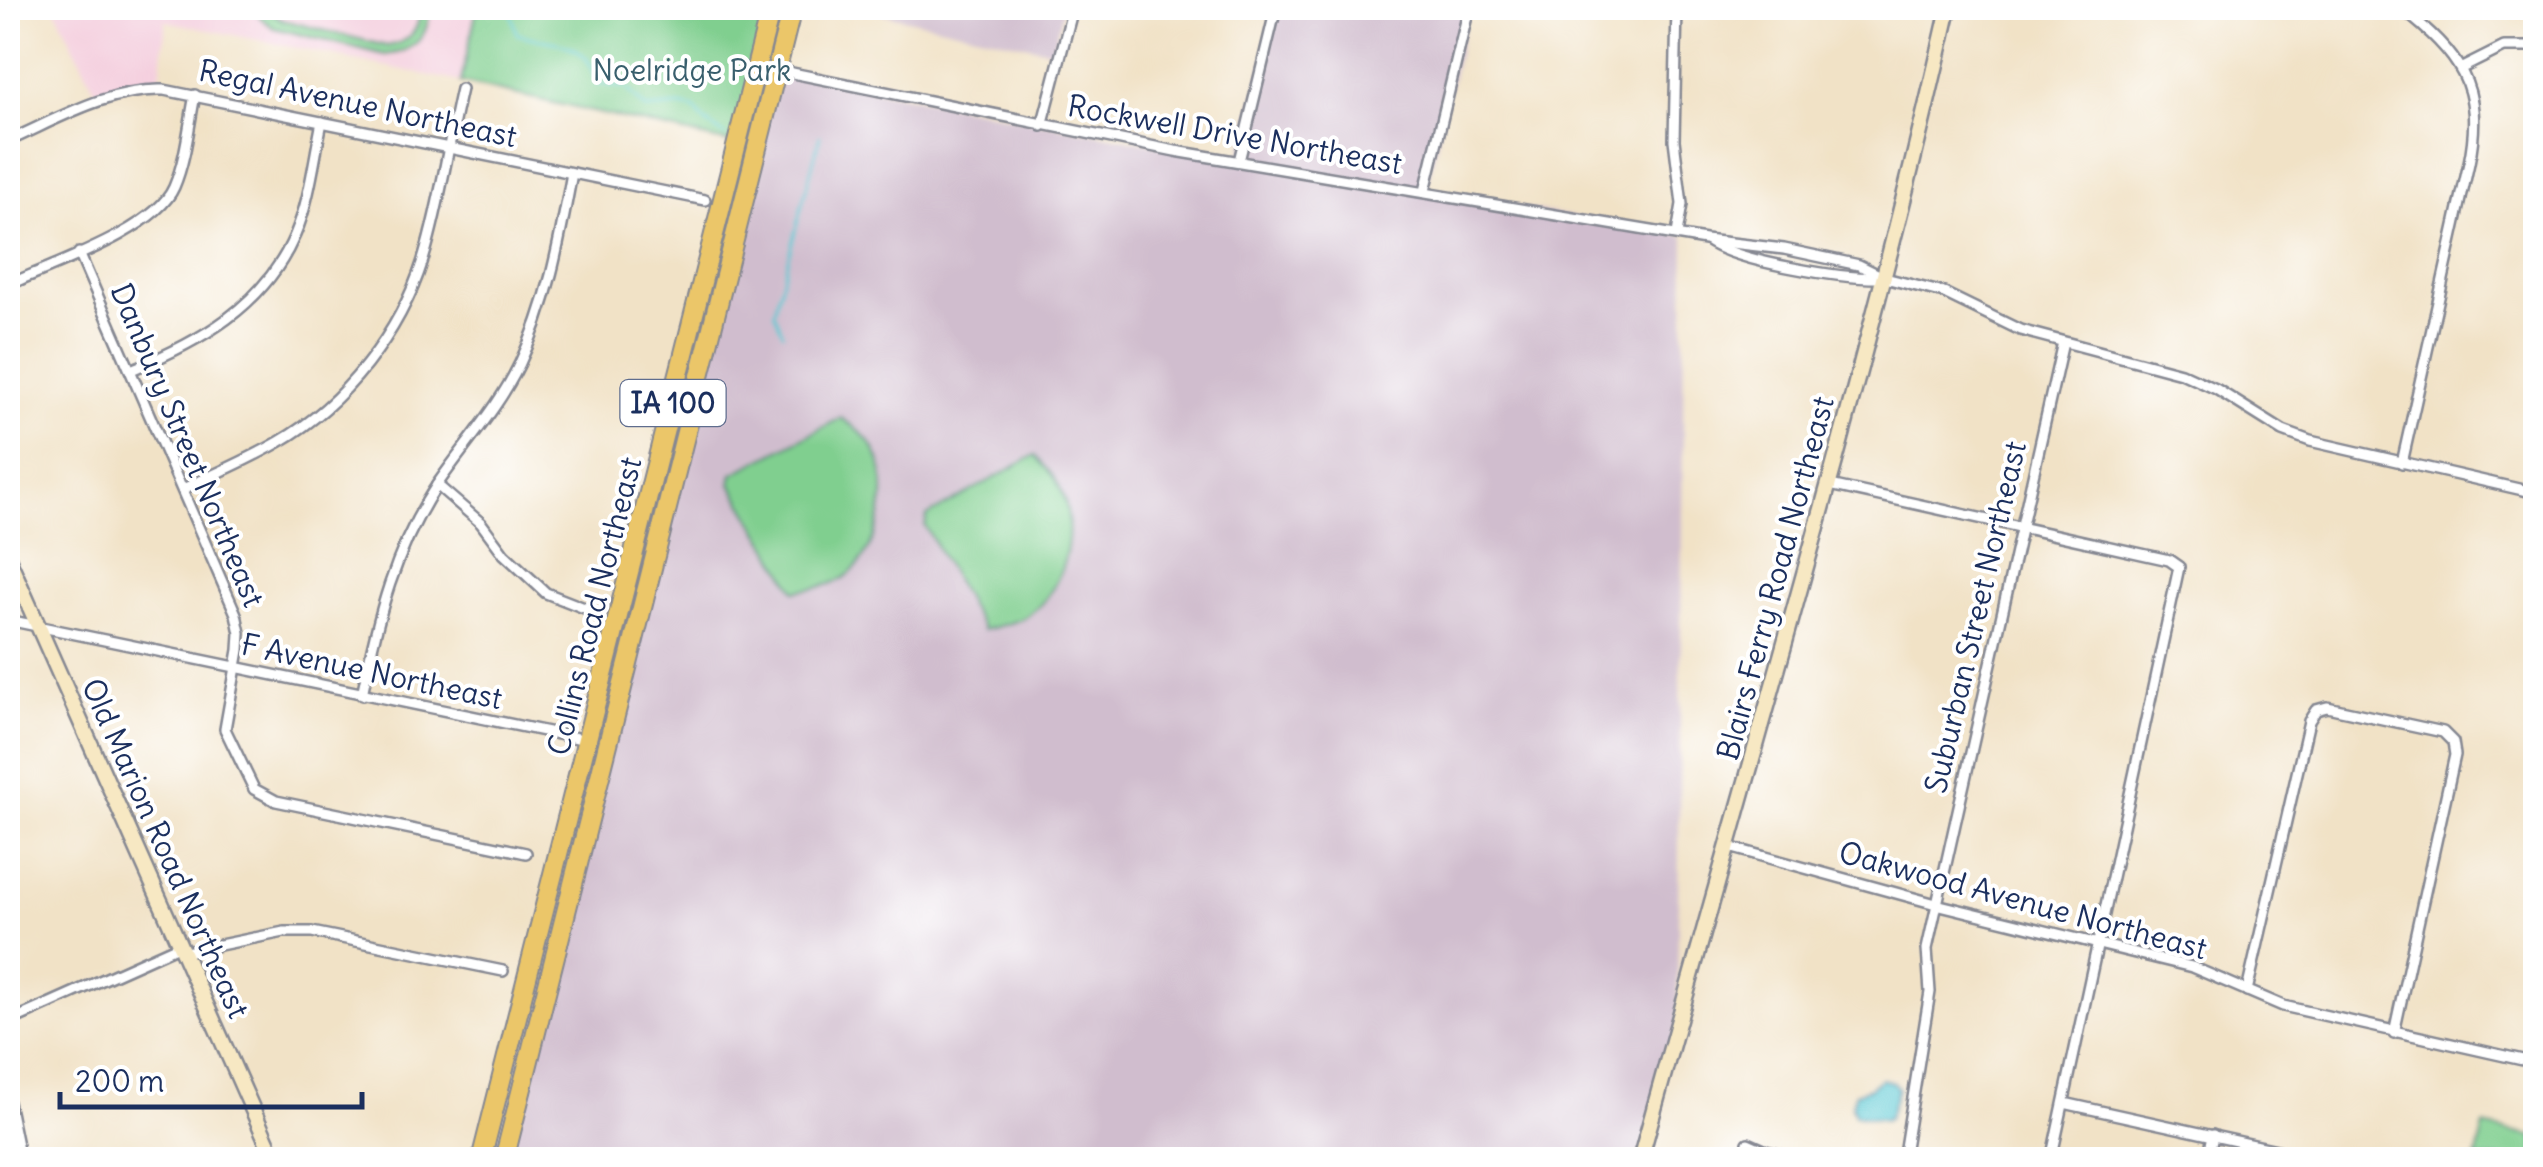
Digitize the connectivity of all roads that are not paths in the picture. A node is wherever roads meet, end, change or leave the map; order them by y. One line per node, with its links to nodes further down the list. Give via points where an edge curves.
1 (771, 8): 10 (highway, Collins Road Northeast / IA 100)
2 (792, 8): 12 (highway, Collins Road Northeast / IA 100)
3 (1072, 8): 16 (street)
4 (1276, 8): 19 (street)
5 (1469, 8): 21 (street)
6 (1678, 8): 23 (street)
7 (1948, 8): 25 (main road, Blairs Ferry Road Northeast)
8 (2400, 8): 11 (street)
9 (2536, 47): 11 (street, via 2504,48)
10 (758, 66): 12 (street, Rockwell Drive Northeast); 41 (highway, Collins Road Northeast / IA 100)
11 (2462, 68): 29 (street, via 2475,138)
12 (778, 71): 16 (street, Rockwell Drive Northeast); 42 (highway, Collins Road Northeast / IA 100)
13 (461, 89): 18 (street)
14 (195, 95): 15 (street, Regal Avenue Northeast); 17 (street, Regal Avenue Northeast, via 124,92); 24 (street, via 166,200 143,222)
15 (322, 122): 18 (street, Regal Avenue Northeast); 28 (street, via 295,235 266,284 214,330)
16 (1042, 126): 19 (street, Rockwell Drive Northeast)
17 (8, 142)
18 (448, 147): 20 (street, Regal Avenue Northeast); 32 (street, via 418,274 364,367 282,441)
19 (1239, 161): 21 (street, Rockwell Drive Northeast)
20 (572, 172): 22 (street, Regal Avenue Northeast); 30 (street, via 536,326 495,407)
21 (1425, 191): 23 (street, Rockwell Drive Northeast)
22 (704, 200)
23 (1677, 234): 25 (street, Rockwell Drive Northeast, via 1734,254)
24 (79, 253): 26 (street); 28 (street, Danbury Street Northeast)
25 (1885, 278): 27 (street, Rockwell Drive Northeast, via 1944,292 2020,330); 31 (main road, Blairs Ferry Road Northeast)
26 (8, 285)
27 (2063, 342): 29 (street, Rockwell Drive Northeast, via 2182,373 2283,432); 34 (street, Suburban Street Northeast)
28 (131, 370): 32 (street, Danbury Street Northeast)
29 (2402, 463): 33 (street, Rockwell Drive Northeast)
30 (437, 485): 36 (street, via 546,593); 40 (street, via 390,576)
31 (1830, 485): 34 (street); 43 (main road, Blairs Ferry Road Northeast)
32 (183, 488): 39 (street, Danbury Street Northeast, via 236,614)
33 (2536, 493)
34 (2021, 527): 45 (street, Suburban Street Northeast); 46 (street, via 2179,567)
35 (8, 558): 38 (main road, Old Marion Road Northeast)
36 (592, 611)
37 (8, 620): 38 (street, F Avenue Northeast)
38 (37, 626): 39 (street, F Avenue Northeast); 47 (main road, Old Marion Road Northeast)
39 (236, 668): 40 (street, F Avenue Northeast); 44 (street, Danbury Street Northeast, via 225,730 262,796)
40 (362, 695): 41 (street, F Avenue Northeast)
41 (589, 740): 42 (street, F Avenue Northeast); 59 (highway, Collins Road Northeast / IA 100)
42 (608, 744): 60 (highway, Collins Road Northeast / IA 100)
43 (1729, 847): 45 (street, Oakwood Avenue Northeast); 61 (main road, Blairs Ferry Road Northeast)
44 (526, 852)
45 (1936, 904): 46 (street, Oakwood Avenue Northeast); 63 (street, Suburban Street Northeast)
46 (2097, 944): 49 (street, Oakwood Avenue Northeast, via 2192,967); 54 (street)
47 (180, 950): 48 (street, via 312,932); 50 (street); 58 (main road, Old Marion Road Northeast)
48 (502, 971)
49 (2247, 990): 51 (street, Oakwood Avenue Northeast, via 2283,1006); 51 (street, via 2308,721 2316,710 2443,732 2455,755)
50 (8, 1022)
51 (2394, 1032): 52 (street, Oakwood Avenue Northeast)
52 (2536, 1063)
53 (8, 1102): 57 (street)
54 (2064, 1103): 55 (street); 64 (street)
55 (2213, 1135): 65 (street); 66 (street)
56 (1748, 1142): 62 (street)
57 (20, 1160)
58 (275, 1160)
59 (481, 1160)
60 (504, 1160)
61 (1640, 1160)
62 (1803, 1160)
63 (1904, 1160)
64 (2051, 1160)
65 (2208, 1160)
66 (2322, 1160)

